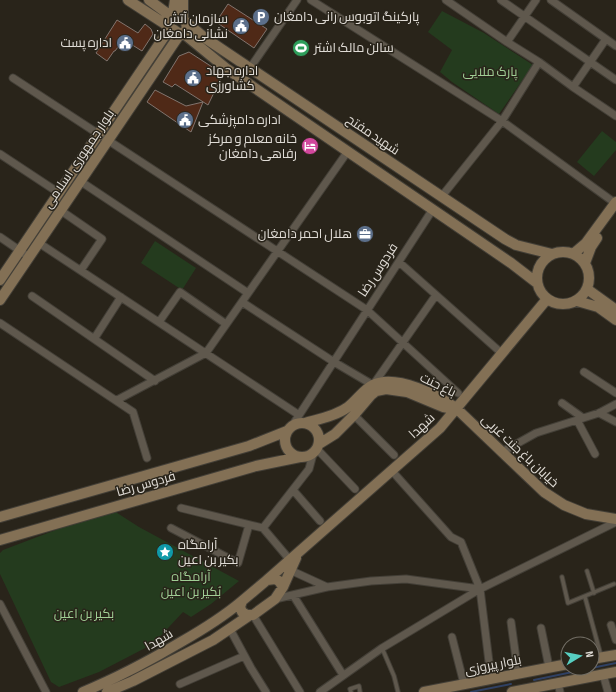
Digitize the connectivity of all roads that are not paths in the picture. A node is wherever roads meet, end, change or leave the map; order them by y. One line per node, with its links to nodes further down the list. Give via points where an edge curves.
1 (128, 0): 14 (street)
2 (149, 0): 11 (street)
3 (175, 0): 11 (street, بلوار جمهوری اسلامی)
4 (183, 0): 13 (street, بلوار جمهوری اسلامی)
5 (297, 0): 21 (street)
6 (312, 0): 26 (street)
7 (446, 0): 17 (street)
8 (501, 0): 12 (street)
9 (536, 0): 12 (street)
10 (551, 0): 16 (street)
11 (170, 13): 13 (street, شهید مفتح); 14 (street, بلوار جمهوری اسلامی, via 164,20)
12 (525, 17): 17 (street); 20 (street)
13 (184, 20): 15 (street, بلوار جمهوری اسلامی, via 187,29); 21 (street, شهید مفتح, via 205,38)
14 (167, 26): 15 (street, شهید مفتح); 27 (street, بلوار جمهوری اسلامی)
15 (182, 33): 28 (street, بلوار جمهوری اسلامی); 29 (street, شهید مفتح, via 227,69)
16 (606, 39): 18 (street); 20 (street)
17 (508, 42): 19 (street)
18 (616, 46)
19 (539, 62): 24 (street); 26 (street)
20 (590, 62): 23 (street); 24 (street)
21 (250, 68): 33 (street, شهید مفتح)
22 (13, 78): 27 (street)
23 (616, 80)
24 (573, 87): 25 (street)
25 (616, 116)
26 (502, 121): 33 (street); 34 (street)
27 (99, 133): 28 (street); 32 (street, بلوار جمهوری اسلامی)
28 (108, 139): 31 (street, بلوار جمهوری اسلامی); 40 (street)
29 (348, 151): 35 (street, شهید مفتح); 40 (street)
30 (0, 154): 32 (street)
31 (80, 181): 36 (street, بلوار جمهوری اسلامی); 50 (street)
32 (59, 193): 39 (street, بلوار جمهوری اسلامی)
33 (442, 196): 41 (street, شهید مفتح, via 511,243)
34 (616, 206): 42 (street, via 586,243); 45 (street, via 591,247)
35 (433, 209): 44 (street, فردوس رضا); 48 (street, شهید مفتح, via 511,262)
36 (60, 210): 38 (street, بلوار جمهوری اسلامی); 46 (street, via 102,239)
37 (0, 237): 39 (street)
38 (39, 242): 43 (street, بلوار جمهوری اسلامی); 46 (street)
39 (20, 251): 43 (street); 47 (street, بلوار جمهوری اسلامی)
40 (278, 251): 50 (street); 59 (street)
41 (552, 254): 42 (street); 48 (street, via 541,263 536,276)
42 (573, 254): 45 (street)
43 (29, 257): 55 (street, بلوار جمهوری اسلامی)
44 (399, 262): 51 (street); 59 (street, فردوس رضا)
45 (585, 263): 49 (street, via 589,275)
46 (81, 270): 53 (street)
47 (0, 280)
48 (537, 283): 54 (street)
49 (587, 289): 56 (street); 58 (street)
50 (248, 293): 57 (street)
51 (436, 295): 65 (street); 66 (street)
52 (32, 296): 64 (street)
53 (121, 297): 61 (street); 64 (street)
54 (547, 299): 56 (street, via 565,305); 77 (street, شهدا)
55 (0, 300)
56 (577, 301): 58 (street)
57 (242, 302): 63 (street); 68 (street)
58 (609, 309): 60 (street)
59 (367, 310): 65 (street); 68 (street, فردوس رضا)
60 (616, 320)
61 (159, 322): 63 (street, via 180,292); 67 (street)
62 (0, 323): 74 (street)
63 (226, 324): 67 (street)
64 (94, 338): 70 (street)
65 (403, 342): 71 (street); 72 (street)
66 (498, 350)
67 (206, 353): 70 (street); 80 (street)
68 (334, 362): 71 (street); 80 (street, فردوس رضا)
69 (584, 372): 73 (street)
70 (155, 381): 74 (street)
71 (373, 385): 77 (street, باغ جنت, via 410,385 446,400); 80 (street, via 347,408 330,416)
72 (458, 393)
73 (616, 393)
74 (116, 400): 89 (street, via 134,412)
75 (562, 403): 81 (street)
76 (616, 404): 78 (street)
77 (456, 409): 79 (street, باغ جنت, via 443,407 407,392 386,389 371,395); 85 (street, خیابان باغ جنت غربی); 90 (street, شهدا, via 440,428)
78 (599, 413): 81 (street); 82 (street)
79 (354, 415): 84 (street, باغ جنت); 87 (street)
80 (302, 419): 83 (street); 84 (street, via 315,428 320,438)
81 (580, 419): 85 (street, via 536,433); 86 (street)
82 (616, 422)
83 (290, 428): 88 (street, via 285,437 288,450); 94 (street, فردوس رضا, via 249,446)
84 (316, 449): 88 (street); 91 (street); 92 (street, via 309,469)
85 (502, 452): 96 (street, خیابان باغ جنت غربی, via 544,492 564,505 586,514)
86 (595, 454)
87 (394, 455)
88 (300, 457): 100 (street, فردوس رضا, via 256,466)
89 (147, 458)
90 (392, 471): 101 (street, شهدا); 108 (street, via 451,537 461,542)
91 (355, 489)
92 (293, 490): 95 (street); 99 (street)
93 (181, 508): 97 (street)
94 (0, 517)
95 (320, 521)
96 (616, 521): 108 (street)
97 (249, 525): 98 (street, via 238,563); 99 (street)
98 (171, 528)
99 (263, 528): 101 (street)
100 (0, 540)
101 (293, 562): 104 (street, شهدا); 106 (street, شهدا); 107 (street)
102 (587, 571): 109 (lane)
103 (562, 577): 111 (lane, via 568,603)
104 (267, 580): 106 (street, via 278,580); 113 (street, شهدا)
105 (614, 584): 109 (lane)
106 (283, 587): 112 (street, شهدا)
107 (327, 587): 108 (street, via 406,579); 110 (street)
108 (480, 589): 123 (street); 133 (street)
109 (594, 593): 111 (lane)
110 (292, 595): 112 (street); 132 (street)
111 (585, 597): 120 (lane)
112 (275, 598): 115 (street, شهدا)
113 (242, 601): 115 (street, via 241,610 244,614); 138 (street, شهدا, via 160,655)
114 (0, 604): 137 (street)
115 (251, 615): 119 (street, شهدا); 141 (street)
116 (511, 622): 130 (street)
117 (611, 625): 122 (street)
118 (541, 628): 128 (street)
119 (230, 629): 125 (street); 139 (street, شهدا, via 133,681)
120 (593, 636)
121 (452, 637): 135 (street)
122 (616, 640)
123 (382, 648): 132 (street); 145 (lane)
124 (616, 655): 126 (street)
125 (244, 656): 134 (street); 140 (street)
126 (600, 658)
127 (560, 665): 128 (street, بلوار پیروزی)
128 (549, 667): 130 (street, بلوار پیروزی)
129 (616, 672): 131 (street)
130 (518, 673): 133 (street, بلوار پیروزی)
131 (603, 674): 136 (street); 148 (street)
132 (343, 675): 142 (street)
133 (491, 678): 135 (street, بلوار پیروزی)
134 (180, 684)
135 (464, 684): 146 (street, بلوار پیروزی)
136 (559, 688): 147 (street)
137 (46, 692)
138 (83, 692)
139 (107, 692)
140 (266, 692)
141 (300, 692)
142 (320, 692)
143 (350, 692): 144 (lane, via 350,689 359,686)
144 (360, 692)
145 (398, 692)
146 (424, 692)
147 (512, 692)
148 (608, 692)

